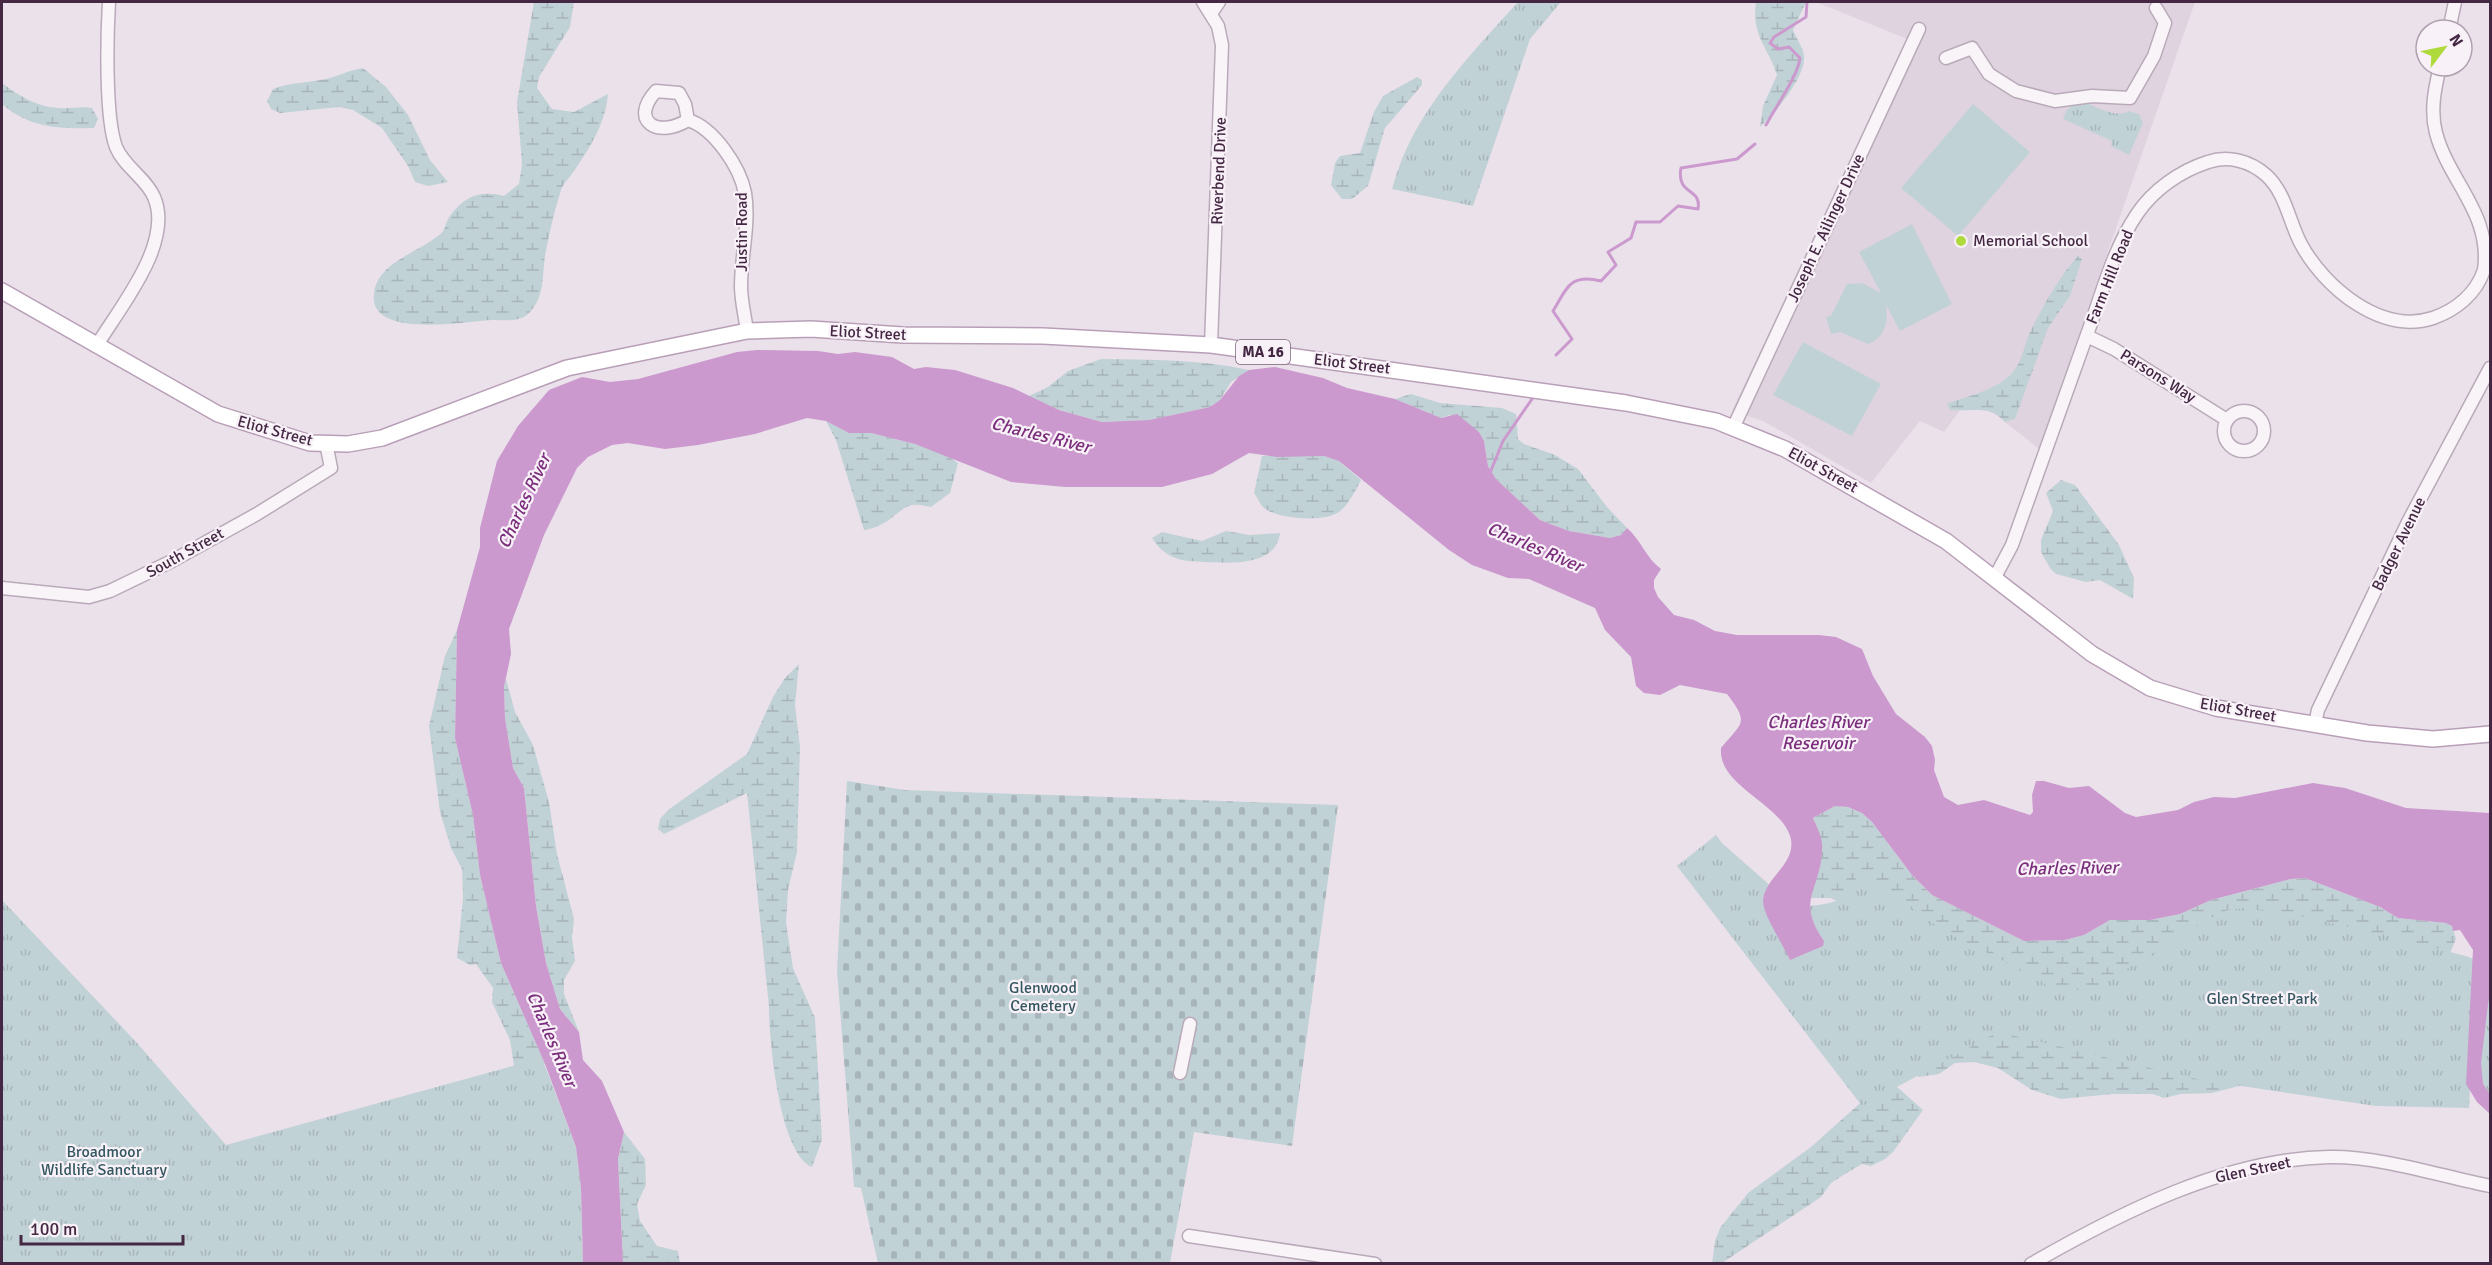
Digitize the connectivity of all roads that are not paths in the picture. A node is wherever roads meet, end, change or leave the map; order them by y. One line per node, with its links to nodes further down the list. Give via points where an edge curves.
1 (109, 2): 15 (street, via 110,115 115,145 154,196 160,217 149,259)
2 (1203, 2): 6 (street, Riverbend Drive)
3 (1219, 2): 6 (street)
4 (2455, 2): 7 (street)
5 (2156, 8): 9 (street, via 2165,23 2154,56 2130,98 2092,96 2055,101 2016,91 1989,74 1972,48)
6 (1212, 12): 16 (street, Riverbend Drive, via 1222,45 1222,75)
7 (2452, 18)
8 (1919, 29): 19 (street, Joseph E. Ailinger Drive)
9 (1946, 58)
10 (2437, 78): 14 (street, Farm Hill Road, via 2433,98 2436,134 2452,169 2480,211 2488,234 2483,274 2462,302 2440,315 2416,321 2394,319 2363,307 2333,285 2306,254 2280,193 2267,176 2240,161 2219,159 2173,179 2138,213 2118,249)
11 (687, 120): 13 (street, Justin Road, via 697,123 719,144 738,173 745,194 741,287)
12 (2, 291): 15 (main road, Eliot Street / MA 16)
13 (747, 331): 16 (main road, Eliot Street / MA 16, via 1043,336); 20 (main road, Eliot Street / MA 16, via 567,368 382,438)
14 (2087, 336): 18 (street, Parsons Way); 21 (street, Farm Hill Road, via 2012,545)
15 (97, 345): 20 (main road, Eliot Street / MA 16, via 218,414 310,443)
16 (1211, 345): 19 (main road, Eliot Street / MA 16, via 1598,398)
17 (2490, 368): 23 (street, Badger Avenue, via 2408,522 2318,710)
18 (2227, 420)
19 (1734, 426): 21 (main road, Eliot Street / MA 16, via 1776,444 1882,503 1946,541)
20 (326, 443): 22 (street, South Street, via 330,468 257,514 133,581 88,597)
21 (1995, 577): 23 (main road, Eliot Street / MA 16, via 2084,648 2135,681 2216,708)
22 (2, 588)
23 (2315, 724): 24 (main road, Eliot Street / MA 16, via 2433,739)
24 (2490, 734)
25 (1190, 1024): 26 (street)
26 (1180, 1073)
27 (2490, 1186): 32 (street, Glen Street, via 2387,1164 2331,1157 2281,1162 2229,1172 2193,1185)
28 (1189, 1236): 29 (street)
29 (1361, 1260): 30 (street); 31 (street)
30 (1345, 1263)
31 (1375, 1263)
32 (2031, 1263)

